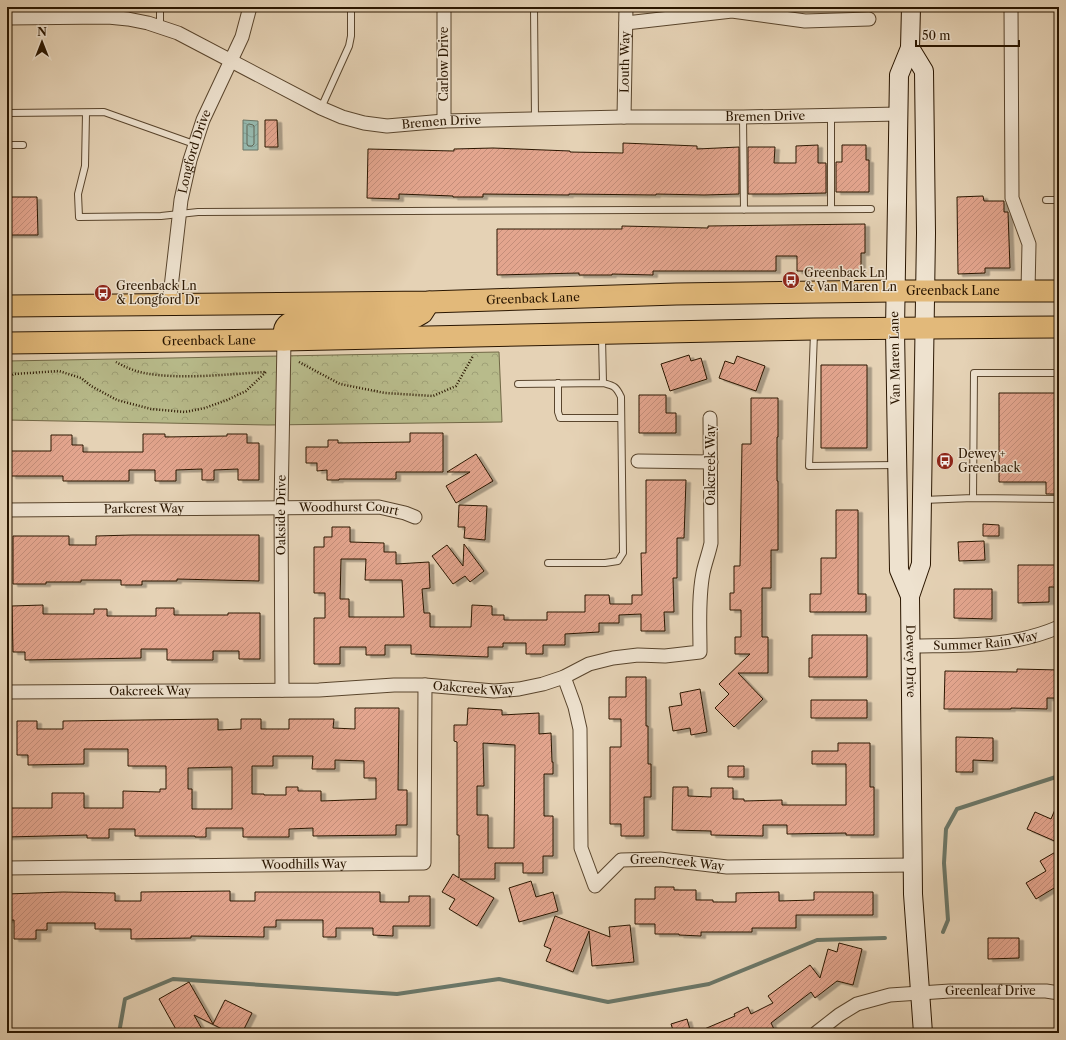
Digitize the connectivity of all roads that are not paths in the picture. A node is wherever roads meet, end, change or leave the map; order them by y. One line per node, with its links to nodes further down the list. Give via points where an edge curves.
1 (160, 7): 13 (lane)
2 (250, 7): 15 (street, Longford Drive, via 242,37)
3 (350, 7): 16 (lane, via 349,46)
4 (444, 7): 24 (street, Carlow Drive)
5 (534, 7): 23 (lane)
6 (626, 7): 12 (street, Louth Way)
7 (911, 7): 14 (main road, Van Maren Lane)
8 (1011, 7): 35 (street, via 1012,198 1029,244)
9 (65, 12): 10 (street, Bremen Drive); 13 (street, Bremen Drive, via 115,17)
10 (7, 18)
11 (869, 19): 12 (street, via 805,21 732,11)
12 (626, 23): 21 (street, Louth Way)
13 (160, 27): 15 (street, Bremen Drive, via 178,33)
14 (910, 48): 19 (main road, Van Maren Lane, via 899,75); 37 (main road, via 924,71)
15 (230, 60): 16 (street, Bremen Drive); 25 (street, Longford Drive)
16 (321, 108): 24 (street, Bremen Drive, via 342,117 387,126)
17 (7, 113): 18 (lane)
18 (86, 113): 25 (lane, via 104,112); 33 (lane, via 85,166 78,194 79,217 161,216)
19 (899, 114): 20 (street, Bremen Drive); 34 (main road, Van Maren Lane)
20 (831, 115): 22 (street, Bremen Drive); 30 (lane)
21 (624, 116): 22 (street, Bremen Drive); 23 (street, Bremen Drive)
22 (743, 117): 32 (lane)
23 (535, 119): 24 (street, Bremen Drive)
24 (444, 121)
25 (194, 144): 33 (street, Longford Drive)
26 (7, 145): 27 (lane)
27 (22, 145)
28 (1046, 200): 29 (lane)
29 (1059, 200)
30 (831, 209): 31 (lane); 32 (lane)
31 (871, 209)
32 (744, 210): 33 (lane)
33 (180, 213): 39 (street, Longford Drive)
34 (895, 291): 37 (main road, Greenback Lane); 38 (main road, Greenback Lane, via 676,294); 44 (main road, Van Maren Lane)
35 (1028, 291): 36 (main road, Greenback Lane); 37 (main road, Greenback Lane)
36 (1059, 291)
37 (925, 292): 43 (main road, Dewey Drive)
38 (429, 302): 39 (main road, Greenback Lane); 46 (main road, via 422,313 415,317 292,322 286,325)
39 (169, 305): 40 (main road, Greenback Lane)
40 (7, 306)
41 (1059, 327): 43 (main road, Greenback Lane)
42 (814, 329): 44 (main road, Greenback Lane); 45 (main road, Greenback Lane); 56 (lane, via 809,466)
43 (924, 329): 44 (main road, Greenback Lane); 59 (main road, Dewey Drive)
44 (895, 330): 56 (main road, Van Maren Lane)
45 (602, 334): 46 (main road, Greenback Lane); 50 (lane)
46 (284, 340): 47 (main road, Greenback Lane); 60 (street, Oakside Drive)
47 (7, 343)
48 (1059, 374): 57 (lane, via 974,374)
49 (558, 383): 50 (lane); 51 (lane); 52 (lane, via 560,418)
50 (603, 383): 52 (lane, via 613,385 618,390 621,397)
51 (518, 384)
52 (621, 418): 63 (lane, via 623,553 618,561 605,563)
53 (710, 418): 55 (street, Oakcreek Way)
54 (638, 461): 55 (street)
55 (711, 462): 67 (street, Oakcreek Way, via 711,543 700,593 700,652 613,658 589,664)
56 (897, 465): 64 (main road, Van Maren Lane, via 899,570)
57 (973, 498): 58 (lane); 59 (lane)
58 (1059, 499)
59 (921, 500): 64 (main road, Dewey Drive, via 921,564)
60 (281, 507): 61 (street, Parkcrest Way); 62 (street, Woodhurst Court, via 379,507); 69 (street, Oakside Drive)
61 (7, 510)
62 (415, 517)
63 (548, 563)
64 (910, 596): 66 (main road, Dewey Drive)
65 (1059, 627): 66 (street, Summer Rain Way, via 1024,639 990,645)
66 (911, 646): 71 (main road, Dewey Drive)
67 (564, 677): 68 (street, Oakcreek Way, via 519,689 494,691); 71 (street, Greencreek Way, via 580,729 581,848 595,886 621,860 660,859 727,867)
68 (425, 685): 69 (street, Oakcreek Way); 72 (street, Woodhills Way, via 424,863)
69 (282, 690): 70 (street, Oakcreek Way)
70 (7, 692)
71 (913, 865): 73 (main road, Dewey Drive)
72 (7, 868)
73 (921, 993): 74 (street, Greenleaf Drive); 75 (street, Greenleaf Drive, via 890,995 857,1004); 76 (main road, Dewey Drive)
74 (1059, 993)
75 (816, 1033)
76 (923, 1033)

